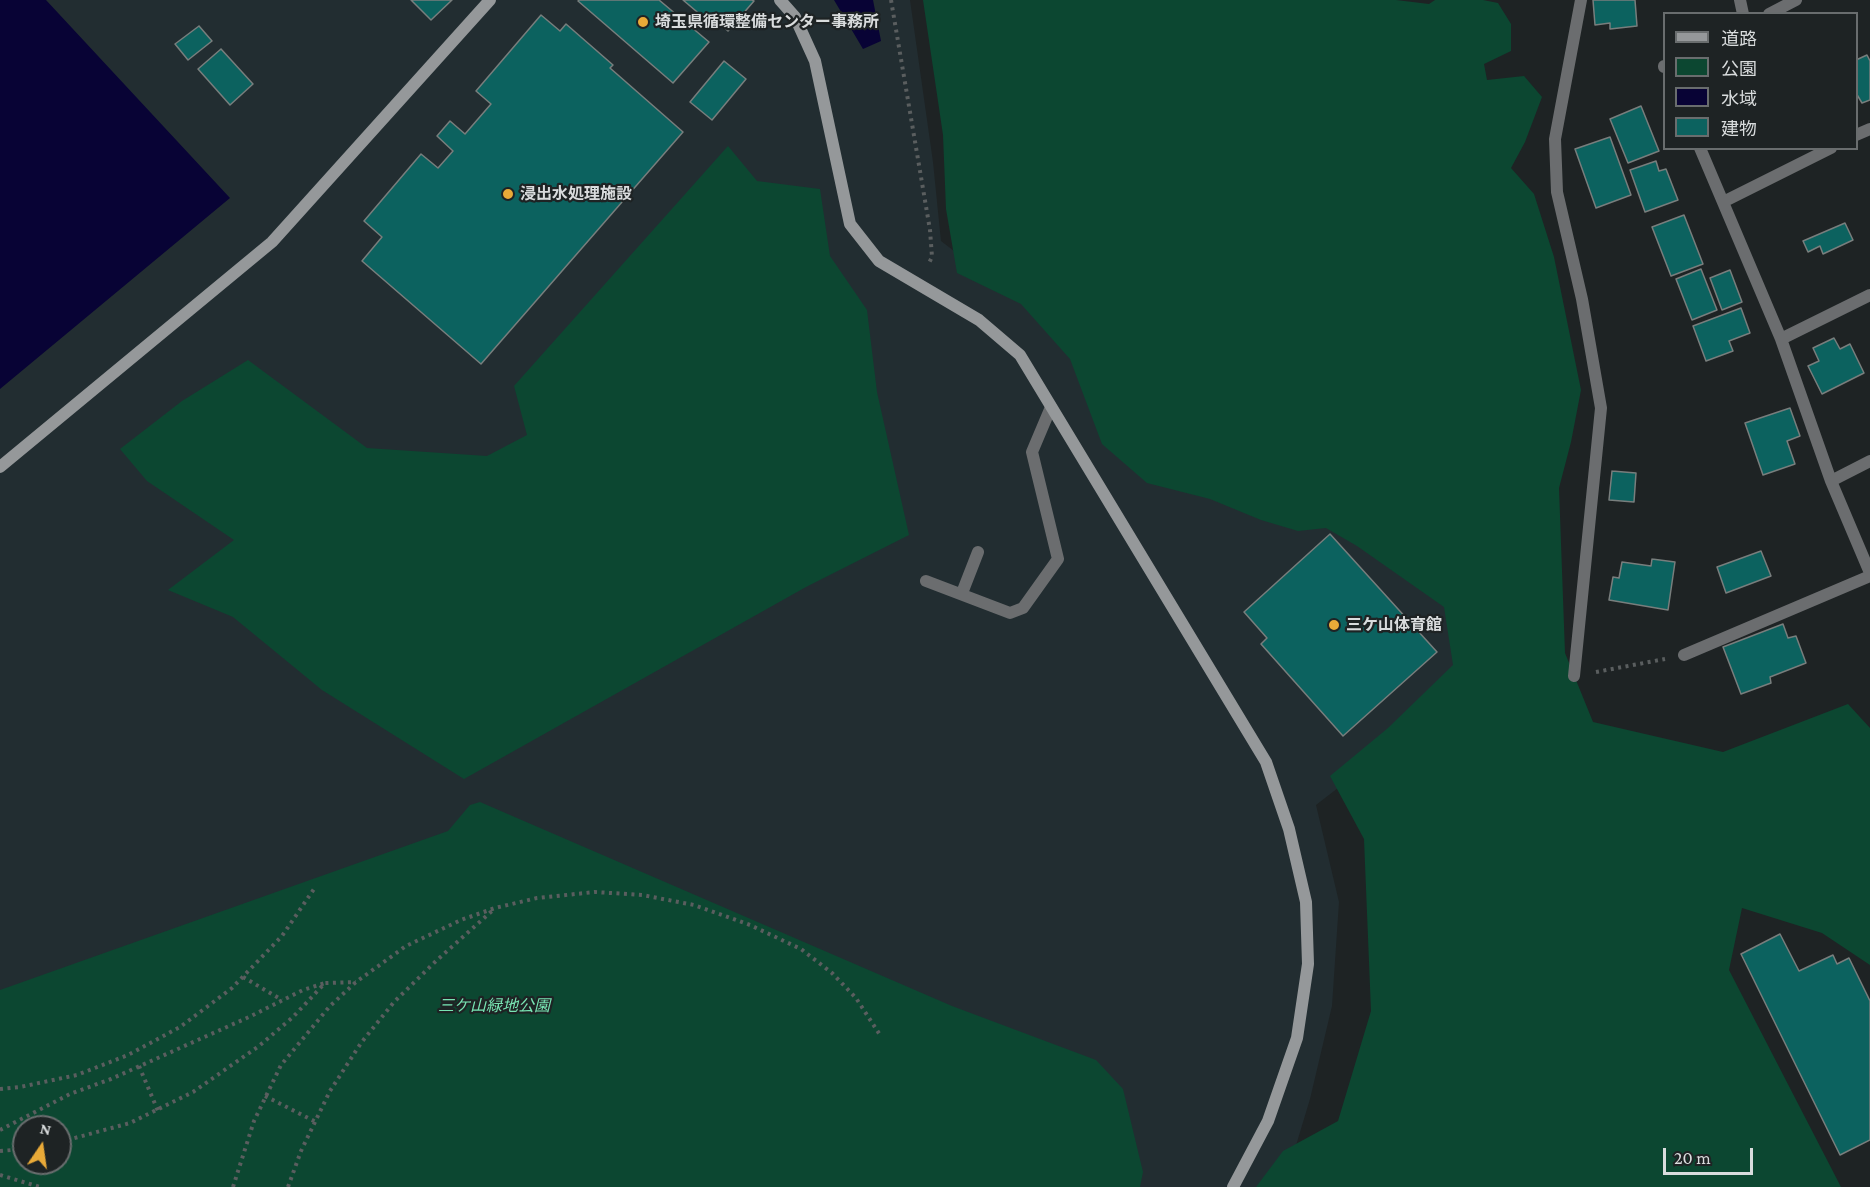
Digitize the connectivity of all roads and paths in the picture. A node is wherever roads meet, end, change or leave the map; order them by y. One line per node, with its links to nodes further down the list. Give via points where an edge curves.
1 (490, 0): 15 (street, via 272,242)
2 (780, 0): 10 (street, via 795,17 815,61 850,224 879,261)
3 (891, 0): 10 (path, via 930,230 932,257)
4 (1581, 0): 22 (street, via 1555,139 1557,192 1582,299 1601,408)
5 (1796, 0): 6 (street)
6 (1773, 12)
7 (1701, 150): 9 (street)
8 (1827, 150): 9 (street)
9 (1723, 202): 12 (street)
10 (918, 285): 13 (street, via 979,320 1020,355)
11 (1870, 295): 12 (street)
12 (1781, 339): 16 (street)
13 (1051, 406): 20 (street, via 1032,452 1058,559 1023,608 1010,613); 41 (street, via 1266,762 1299,871 1306,902 1308,964 1298,1038 1268,1121)
14 (1870, 461): 16 (street)
15 (0, 468)
16 (1831, 481): 18 (street)
17 (978, 552): 20 (street)
18 (1870, 574): 21 (street)
19 (926, 580): 20 (street)
20 (962, 593)
21 (1684, 655): 22 (path)
22 (1574, 676)
23 (316, 886): 25 (path, via 282,936)
24 (495, 908): 26 (path, via 406,946); 29 (path, via 537,898 596,892 642,895 694,905 801,949 856,998); 34 (path, via 394,1002 361,1043 330,1091)
25 (243, 977): 28 (path); 31 (path, via 180,1027 129,1055 77,1075)
26 (356, 982): 27 (path); 32 (path, via 330,1006 281,1065)
27 (325, 983): 28 (path); 33 (path, via 259,1046)
28 (283, 1001): 30 (path)
29 (880, 1035)
30 (139, 1066): 33 (path); 35 (path, via 70,1094)
31 (0, 1089)
32 (265, 1096): 34 (path); 39 (path)
33 (158, 1111): 36 (path)
34 (316, 1122): 40 (path)
35 (0, 1130)
36 (72, 1139)
37 (0, 1175): 38 (path)
38 (40, 1187)
39 (233, 1187)
40 (288, 1187)
41 (1233, 1187)

